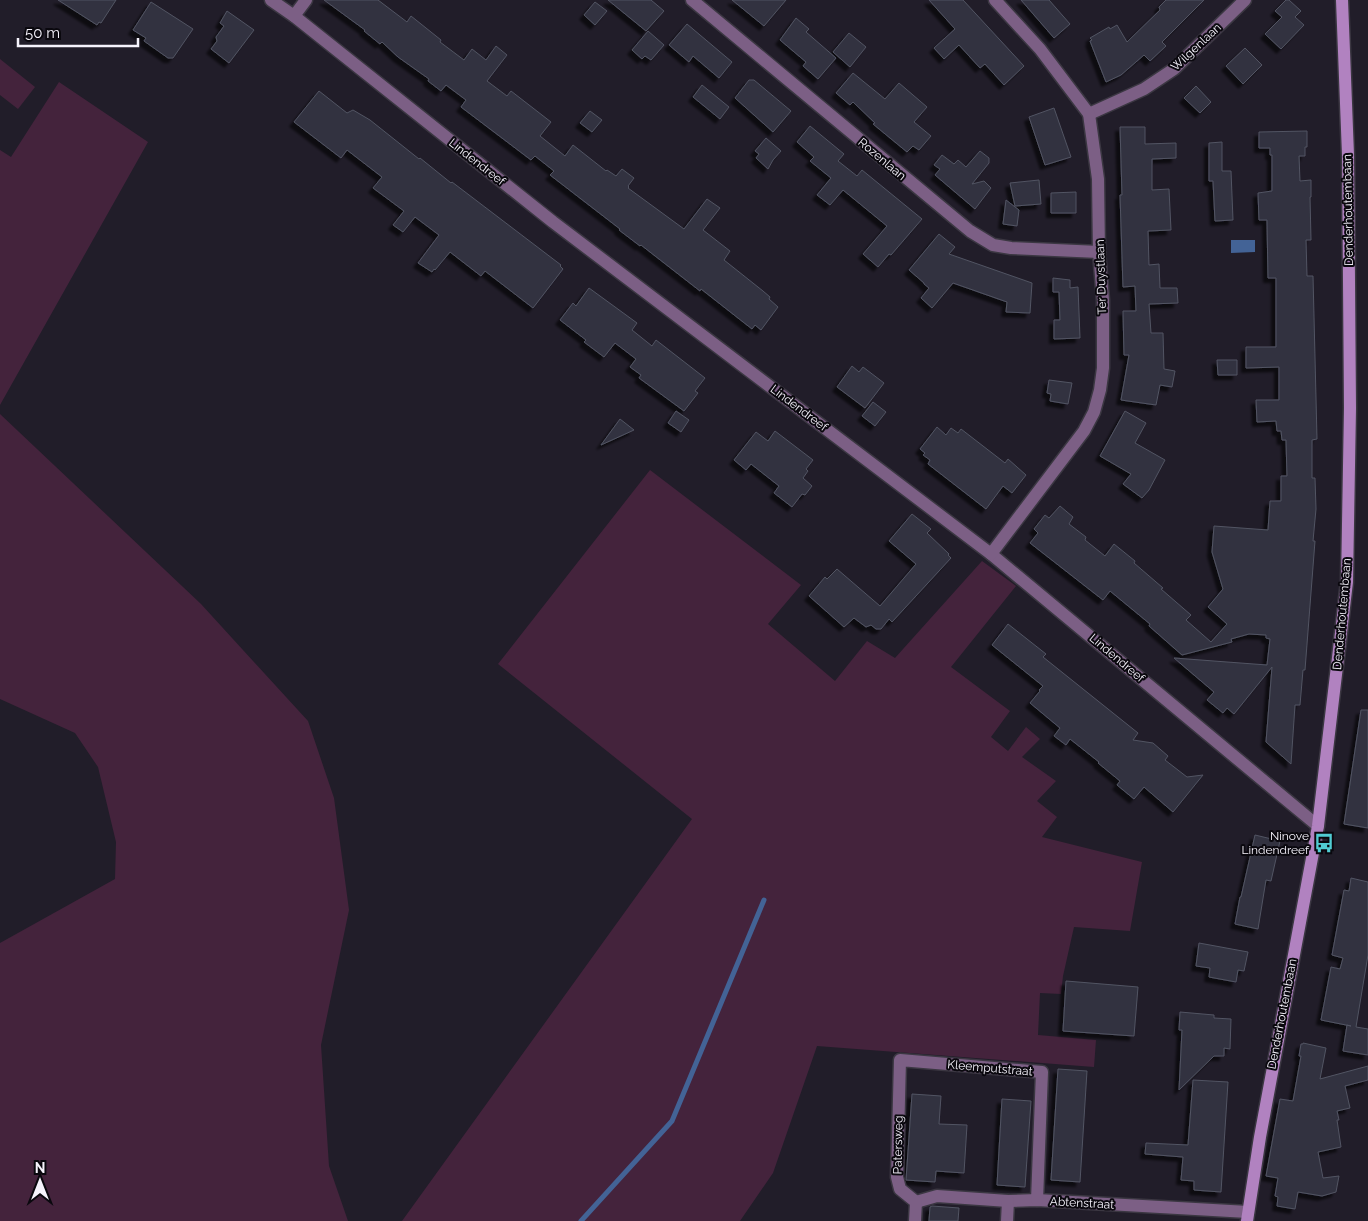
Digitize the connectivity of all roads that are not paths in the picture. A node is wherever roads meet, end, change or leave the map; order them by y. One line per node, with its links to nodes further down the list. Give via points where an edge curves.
1 (271, 0): 7 (street, Lindendreef)
2 (306, 0): 7 (street)
3 (692, 0): 9 (street, Rozenlaan, via 970,231 993,245 1011,248)
4 (995, 0): 8 (street, Ter Duystlaan, via 1040,50)
5 (1245, 0): 8 (street, Wilgenlaan, via 1174,69 1144,89)
6 (1342, 0): 11 (street, Denderhoutembaan, via 1348,155 1350,379 1347,582)
7 (294, 16): 10 (street, Lindendreef, via 553,222)
8 (1088, 114): 9 (street, Ter Duystlaan, via 1098,179)
9 (1099, 252): 10 (street, Ter Duystlaan, via 1103,368 1094,412 1071,450)
10 (991, 554): 11 (street, Lindendreef)
11 (1318, 826): 16 (street, Denderhoutembaan, via 1261,1128)
12 (900, 1060): 13 (street, Kleemputstraat, via 1042,1072); 15 (street, Patersweg, via 896,1177 900,1189)
13 (1037, 1200): 14 (street, Abtenstraat); 16 (street, Abtenstraat)
14 (1008, 1201): 15 (street, Abtenstraat, via 937,1196); 18 (street)
15 (916, 1202): 17 (street)
16 (1248, 1217)
17 (915, 1221)
18 (1007, 1221)

